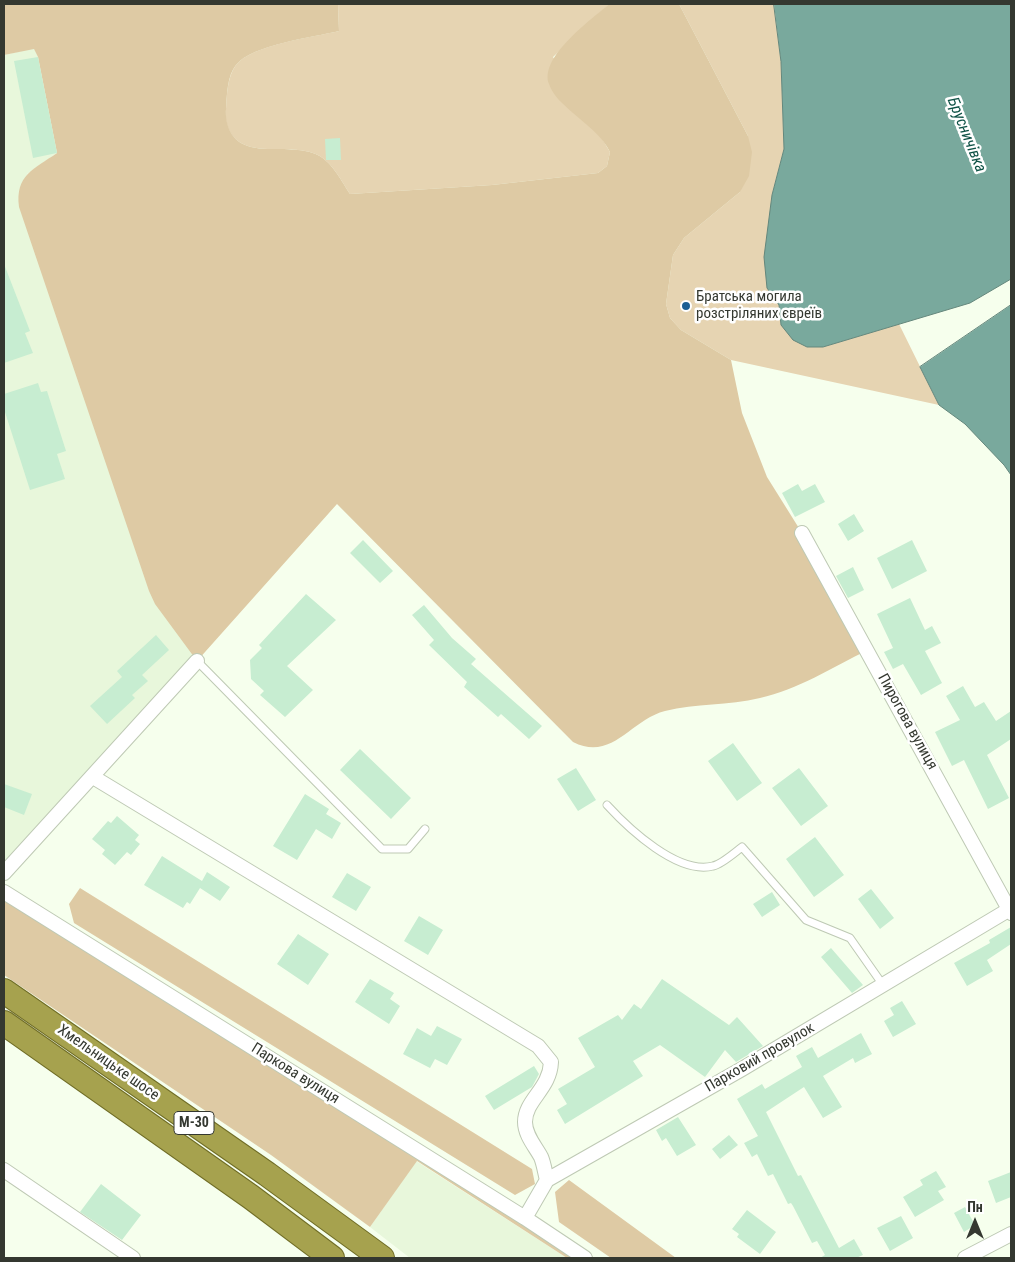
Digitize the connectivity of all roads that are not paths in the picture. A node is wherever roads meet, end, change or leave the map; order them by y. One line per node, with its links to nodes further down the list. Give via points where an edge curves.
1 (802, 533): 8 (street, Пирогова вулиця)
2 (197, 661): 3 (street); 5 (lane, via 382,850 408,850)
3 (93, 777): 6 (street); 13 (street, via 538,1046 551,1062 551,1076 528,1108 525,1120 527,1131 542,1159)
4 (607, 806): 9 (lane, via 626,826 688,866 714,866 742,847 806,920 850,938)
5 (425, 829)
6 (4, 873)
7 (4, 892): 14 (street, Паркова вулиця)
8 (1010, 911): 9 (street, Парковий провулок)
9 (882, 985): 13 (street, Парковий провулок)
10 (4, 991): 18 (highway, Хмельницьке шосе / М-30)
11 (4, 1023): 17 (highway, Хмельницьке шосе / М-30)
12 (4, 1170): 16 (street)
13 (547, 1180): 14 (street)
14 (525, 1218): 19 (street, Паркова вулиця)
15 (1011, 1234): 20 (street)
16 (133, 1258)
17 (332, 1258)
18 (382, 1258)
19 (585, 1258)
20 (965, 1258)

